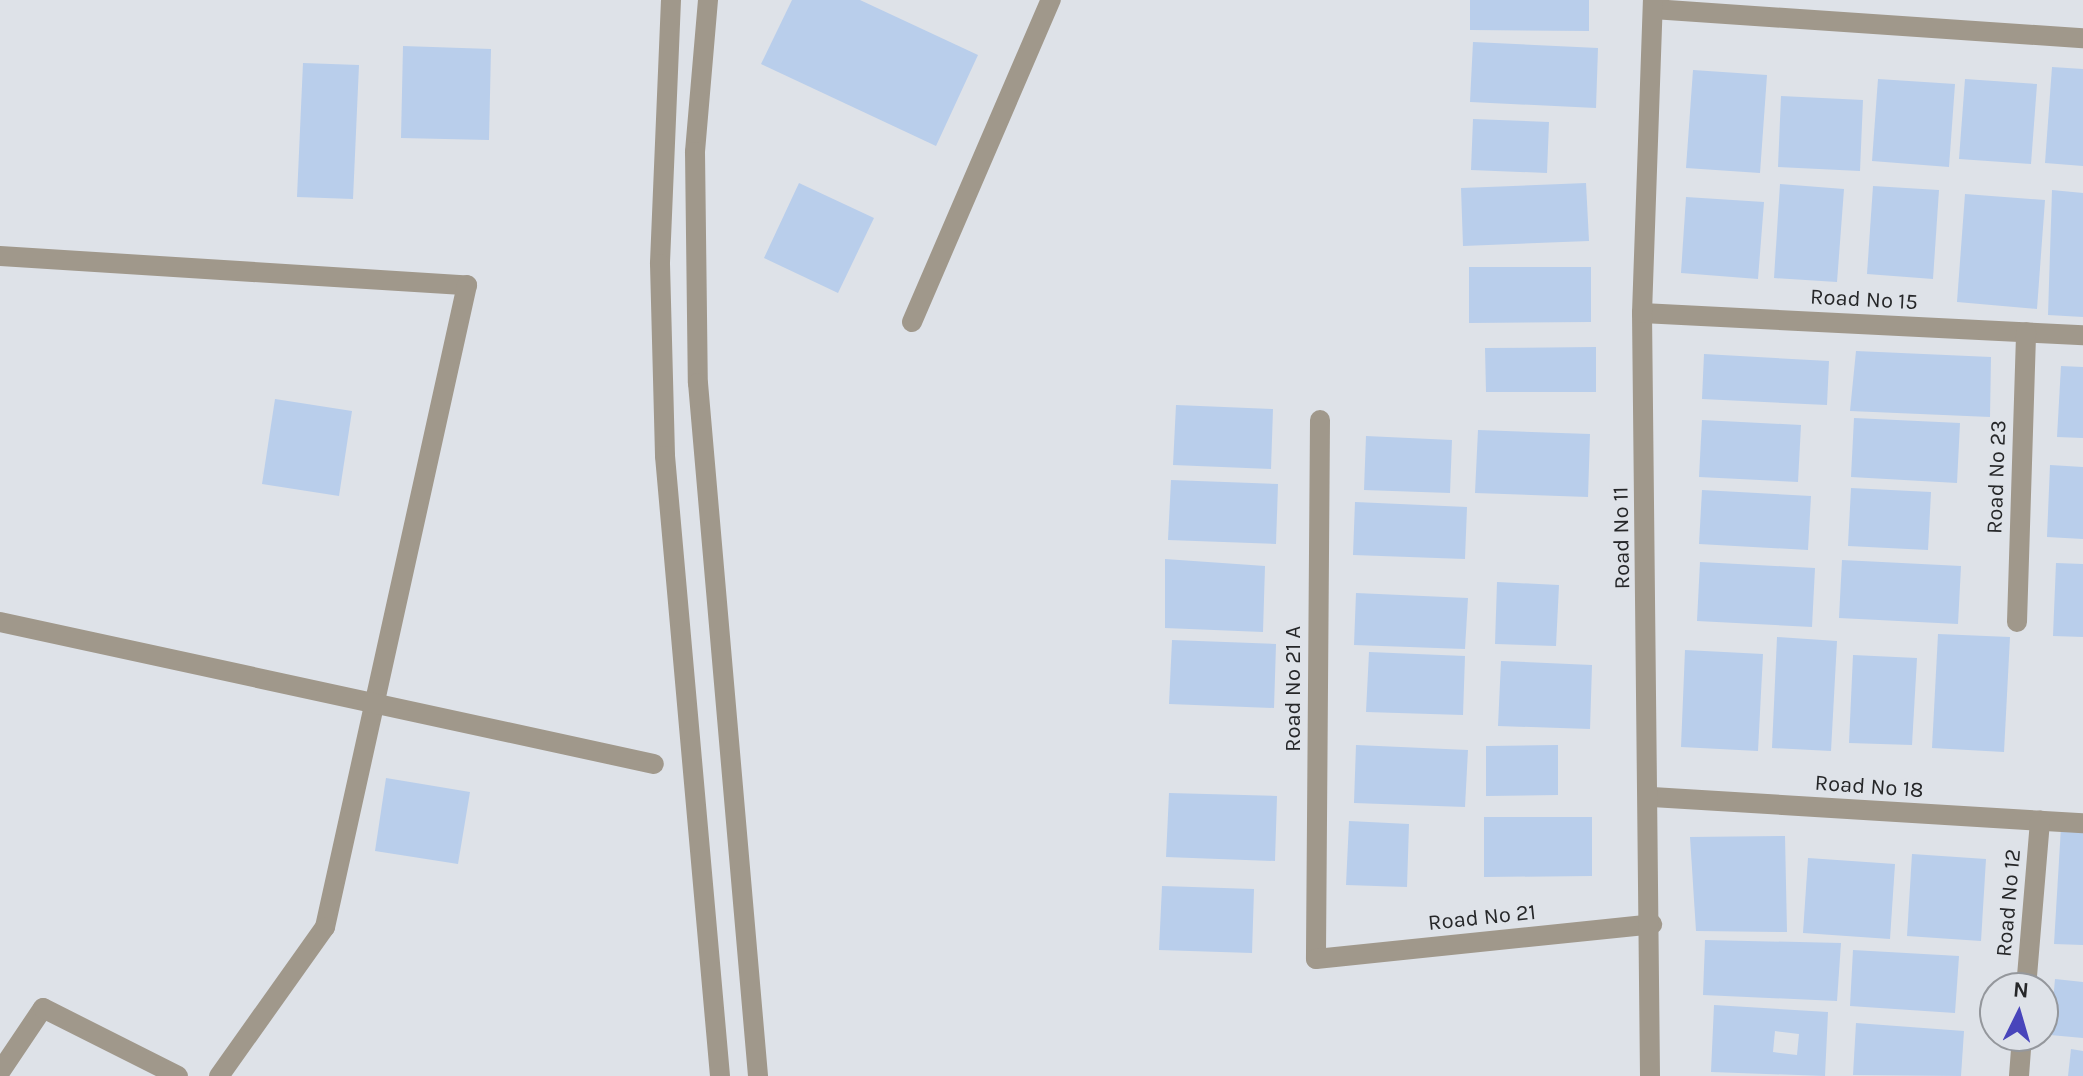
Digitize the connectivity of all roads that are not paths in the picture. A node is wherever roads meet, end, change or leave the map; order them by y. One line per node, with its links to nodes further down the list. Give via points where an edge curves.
1 (671, 0): 26 (street, via 660,264 665,456)
2 (708, 0): 27 (street, via 695,152 698,383)
3 (1051, 0): 8 (street)
4 (1653, 4): 5 (street); 7 (street, Road No 11)
5 (2083, 38)
6 (0, 256): 14 (street, via 467,285)
7 (1642, 313): 9 (street, Road No 15); 16 (street, Road No 11)
8 (912, 322)
9 (2026, 332): 10 (street, Road No 15); 13 (street, Road No 23)
10 (2083, 335)
11 (1320, 420): 20 (street, Road No 21 A)
12 (0, 622): 14 (street)
13 (2017, 622)
14 (373, 702): 15 (street); 25 (street, via 325,927)
15 (654, 764)
16 (1652, 797): 17 (street, Road No 18); 19 (street, Road No 11)
17 (2040, 821): 18 (street, Road No 18); 21 (street, Road No 12)
18 (2083, 823)
19 (1652, 924): 20 (street, Road No 21); 28 (street, Road No 11)
20 (1316, 959)
21 (2027, 972)
22 (2021, 1052): 29 (street)
23 (0, 1072): 24 (street, via 43,1008)
24 (178, 1076)
25 (219, 1076)
26 (720, 1076)
27 (758, 1076)
28 (1650, 1076)
29 (2019, 1076)

